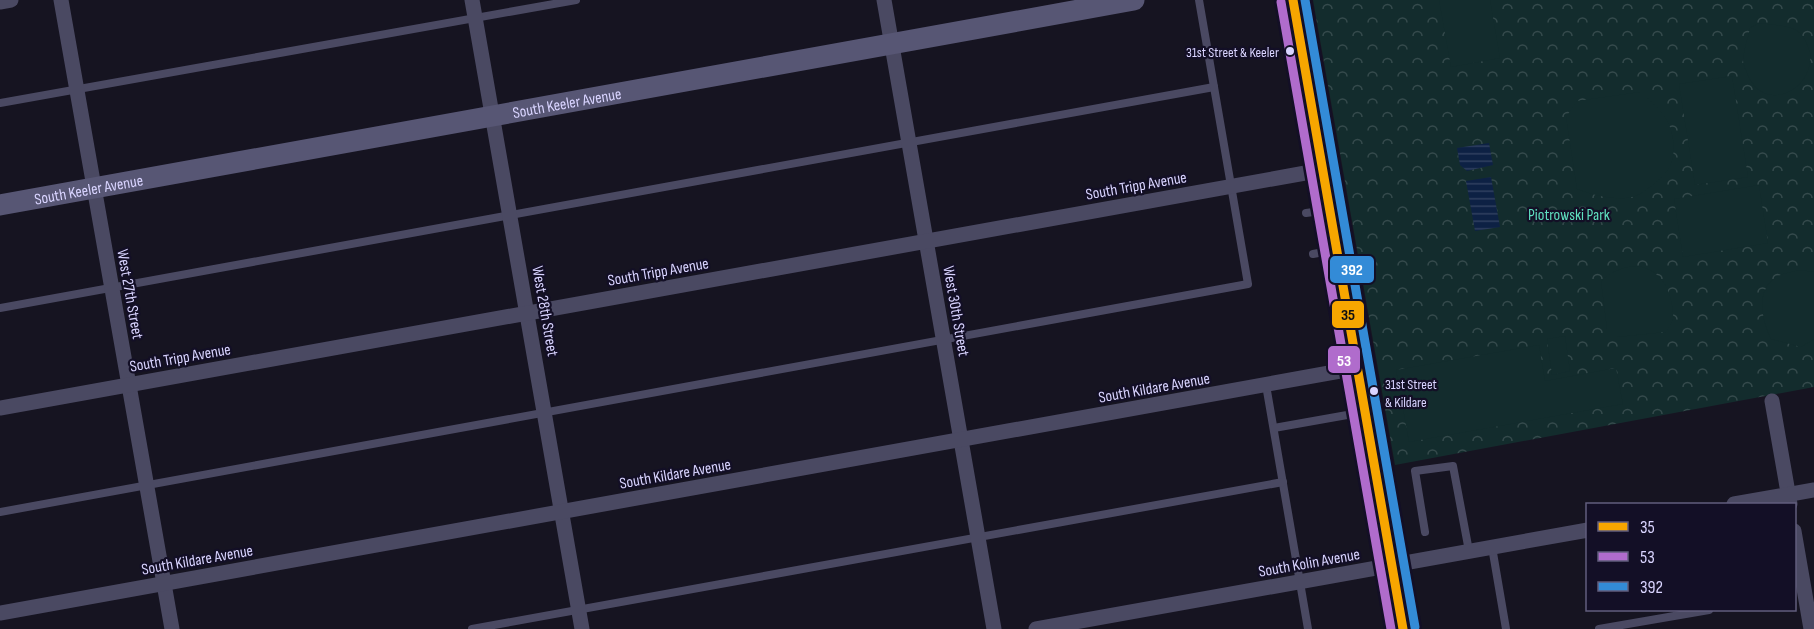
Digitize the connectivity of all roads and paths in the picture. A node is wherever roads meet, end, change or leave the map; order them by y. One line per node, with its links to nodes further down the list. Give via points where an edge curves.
1 (10, 0): 9 (street)
2 (61, 0): 13 (street, West 27th Street)
3 (472, 0): 10 (street, West 28th Street)
4 (576, 0): 10 (lane)
5 (884, 0): 11 (street, West 30th Street)
6 (1134, 0): 11 (street, South Keeler Avenue)
7 (1199, 0): 12 (lane)
8 (1293, 0): 17 (street)
9 (0, 2)
10 (475, 18): 13 (lane); 15 (street, West 28th Street)
11 (892, 44): 15 (street, South Keeler Avenue); 16 (street, West 30th Street)
12 (1214, 87): 16 (lane); 18 (lane)
13 (76, 90): 14 (lane); 19 (street, West 27th Street)
14 (0, 103)
15 (493, 116): 19 (street, South Keeler Avenue); 23 (street, West 28th Street)
16 (909, 143): 23 (lane); 24 (street, West 30th Street)
17 (1322, 170): 18 (street, South Tripp Avenue); 21 (street)
18 (1231, 186): 24 (street, South Tripp Avenue); 30 (lane, via 1248,284)
19 (94, 188): 20 (street, South Keeler Avenue); 27 (street, West 27th Street)
20 (0, 205)
21 (1330, 209): 22 (lane); 25 (street)
22 (1306, 213)
23 (510, 215): 27 (lane); 29 (street, West 28th Street)
24 (926, 241): 29 (street, South Tripp Avenue); 30 (street, West 30th Street)
25 (1336, 249): 26 (lane); 31 (street)
26 (1313, 254)
27 (111, 287): 28 (lane); 32 (street, West 27th Street)
28 (0, 308)
29 (527, 313): 32 (street, South Tripp Avenue); 37 (street, West 28th Street)
30 (944, 340): 37 (lane); 39 (street, West 30th Street)
31 (1357, 368): 33 (street, South Kildare Avenue); 36 (street)
32 (129, 385): 35 (street, South Tripp Avenue); 41 (street, West 27th Street)
33 (1266, 385): 38 (lane); 39 (street, South Kildare Avenue)
34 (1772, 401): 43 (street)
35 (0, 408)
36 (1365, 411): 38 (lane); 53 (street)
37 (545, 412): 41 (lane); 46 (street, West 28th Street)
38 (1274, 428): 40 (lane)
39 (961, 440): 46 (street, South Kildare Avenue); 49 (street, West 30th Street)
40 (1283, 482): 49 (lane); 54 (lane)
41 (146, 484): 45 (lane); 55 (street, West 27th Street)
42 (1814, 490): 43 (street)
43 (1789, 500): 44 (street)
44 (1748, 503)
45 (0, 512)
46 (562, 512): 55 (street, South Kildare Avenue); 57 (street, West 28th Street)
47 (1586, 530): 50 (street, South Kolin Avenue)
48 (1425, 532): 51 (lane, via 1415,471 1453,466)
49 (978, 537): 57 (lane); 63 (street, West 30th Street)
50 (1492, 547): 51 (street, South Kolin Avenue); 67 (lane)
51 (1469, 551): 53 (street, South Kolin Avenue)
52 (1796, 552): 56 (street)
53 (1391, 565): 54 (street, South Kolin Avenue); 66 (street)
54 (1301, 582): 64 (street, South Kolin Avenue); 65 (lane)
55 (164, 583): 59 (street, South Kildare Avenue); 60 (street, West 27th Street)
56 (1800, 594): 69 (street)
57 (579, 610): 61 (lane); 62 (street, West 28th Street)
58 (1698, 611): 68 (lane)
59 (0, 613)
60 (172, 629)
61 (472, 629)
62 (582, 629)
63 (994, 629)
64 (1036, 629)
65 (1308, 629)
66 (1402, 629)
67 (1506, 629)
68 (1599, 629)
69 (1811, 629)

